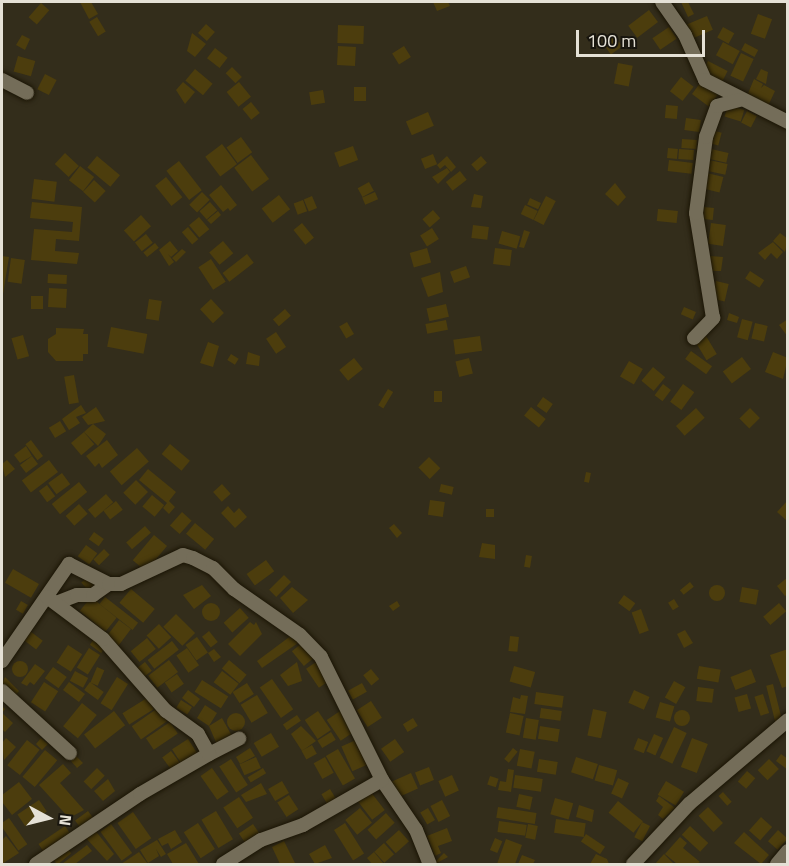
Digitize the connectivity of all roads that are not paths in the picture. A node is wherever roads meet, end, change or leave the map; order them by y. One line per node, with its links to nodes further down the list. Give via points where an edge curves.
1 (662, 2): 4 (street, via 692,47 700,76)
2 (2, 80): 3 (street)
3 (27, 93)
4 (739, 100): 5 (street); 6 (street, via 717,106 706,137 696,213 713,318)
5 (788, 122)
6 (694, 338)
7 (109, 584): 8 (street, via 93,595); 8 (street, via 69,564); 15 (street, via 133,580 183,555 213,568 234,589 300,635 321,657)
8 (51, 600): 9 (street); 14 (street, via 103,639 166,711 198,734)
9 (2, 661)
10 (2, 691): 13 (street)
11 (788, 720): 20 (street, via 689,804)
12 (239, 739): 14 (street)
13 (70, 753)
14 (209, 753): 17 (street)
15 (382, 780): 18 (street, via 303,825 261,840); 19 (street, via 405,809)
16 (788, 851): 21 (street)
17 (36, 864)
18 (223, 864)
19 (430, 864)
20 (633, 864)
21 (777, 864)

